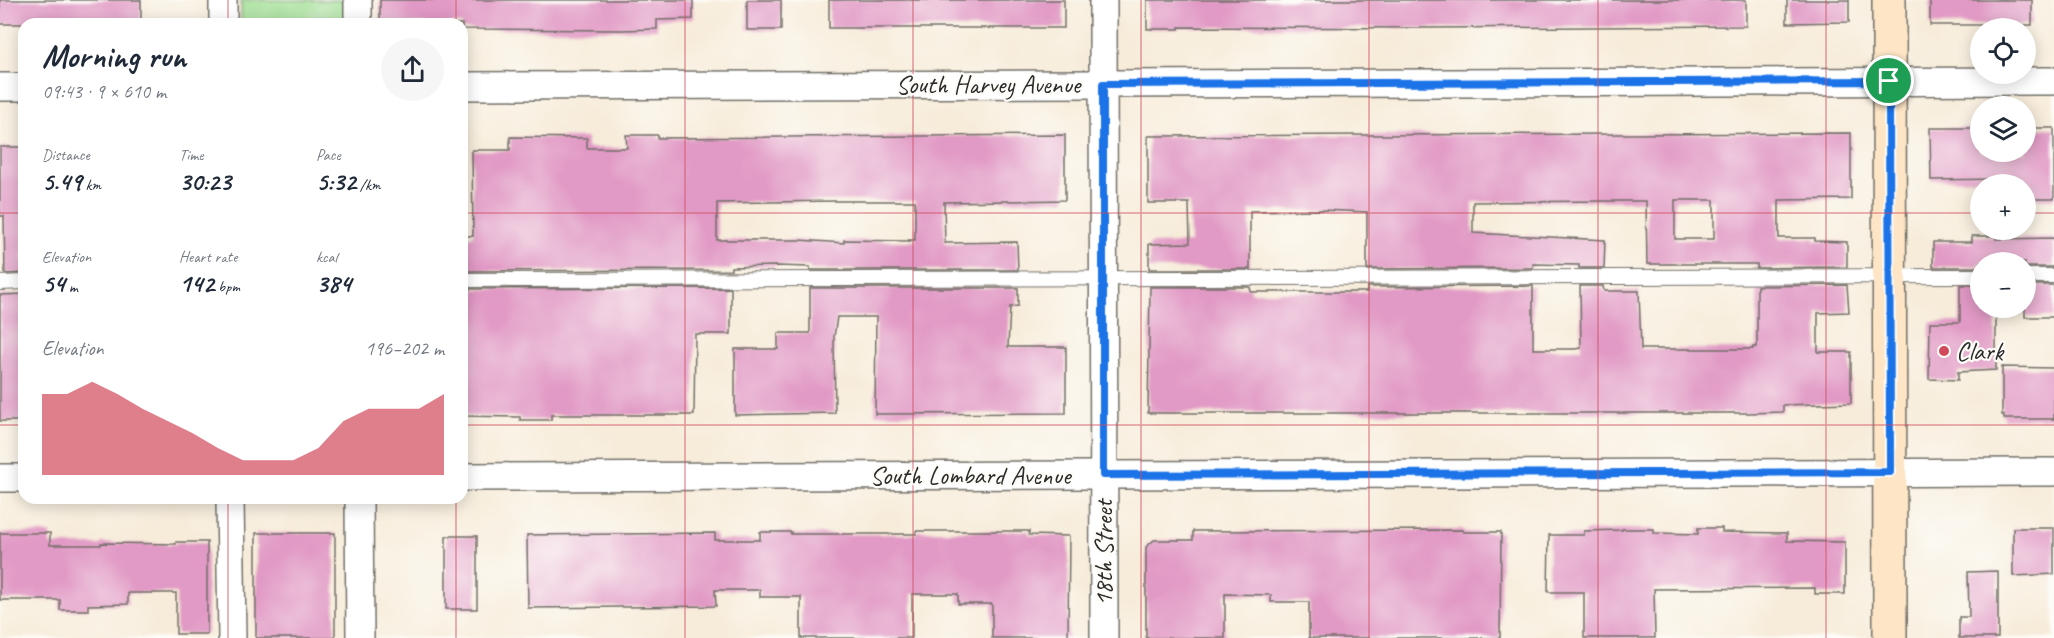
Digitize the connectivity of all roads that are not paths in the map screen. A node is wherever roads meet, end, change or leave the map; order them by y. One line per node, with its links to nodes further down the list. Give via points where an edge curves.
1 (223, 0): 5 (street)
2 (358, 0): 6 (street)
3 (1102, 0): 9 (street, 18th Street)
4 (1889, 0): 7 (street)
5 (223, 18)
6 (358, 18)
7 (1889, 81): 8 (street, South Harvey Avenue); 9 (street, South Harvey Avenue); 16 (street)
8 (2054, 81)
9 (1103, 84): 10 (street, South Harvey Avenue); 17 (street, 18th Street)
10 (468, 86)
11 (0, 87): 12 (street)
12 (18, 87)
13 (1970, 276): 16 (lane)
14 (2036, 276): 15 (lane)
15 (2054, 276)
16 (1890, 277): 17 (lane); 21 (street)
17 (1103, 279): 18 (lane); 23 (street, 18th Street)
18 (468, 280)
19 (18, 282): 20 (lane)
20 (0, 283)
21 (1890, 472): 22 (street, South Lombard Avenue); 23 (street, South Lombard Avenue); 32 (street)
22 (2054, 472)
23 (1103, 475): 24 (street, South Lombard Avenue); 31 (street, 18th Street)
24 (468, 477)
25 (0, 478): 26 (street)
26 (18, 478)
27 (230, 504): 29 (street)
28 (359, 504): 30 (street)
29 (232, 638)
30 (360, 638)
31 (1104, 638)
32 (1890, 638)

